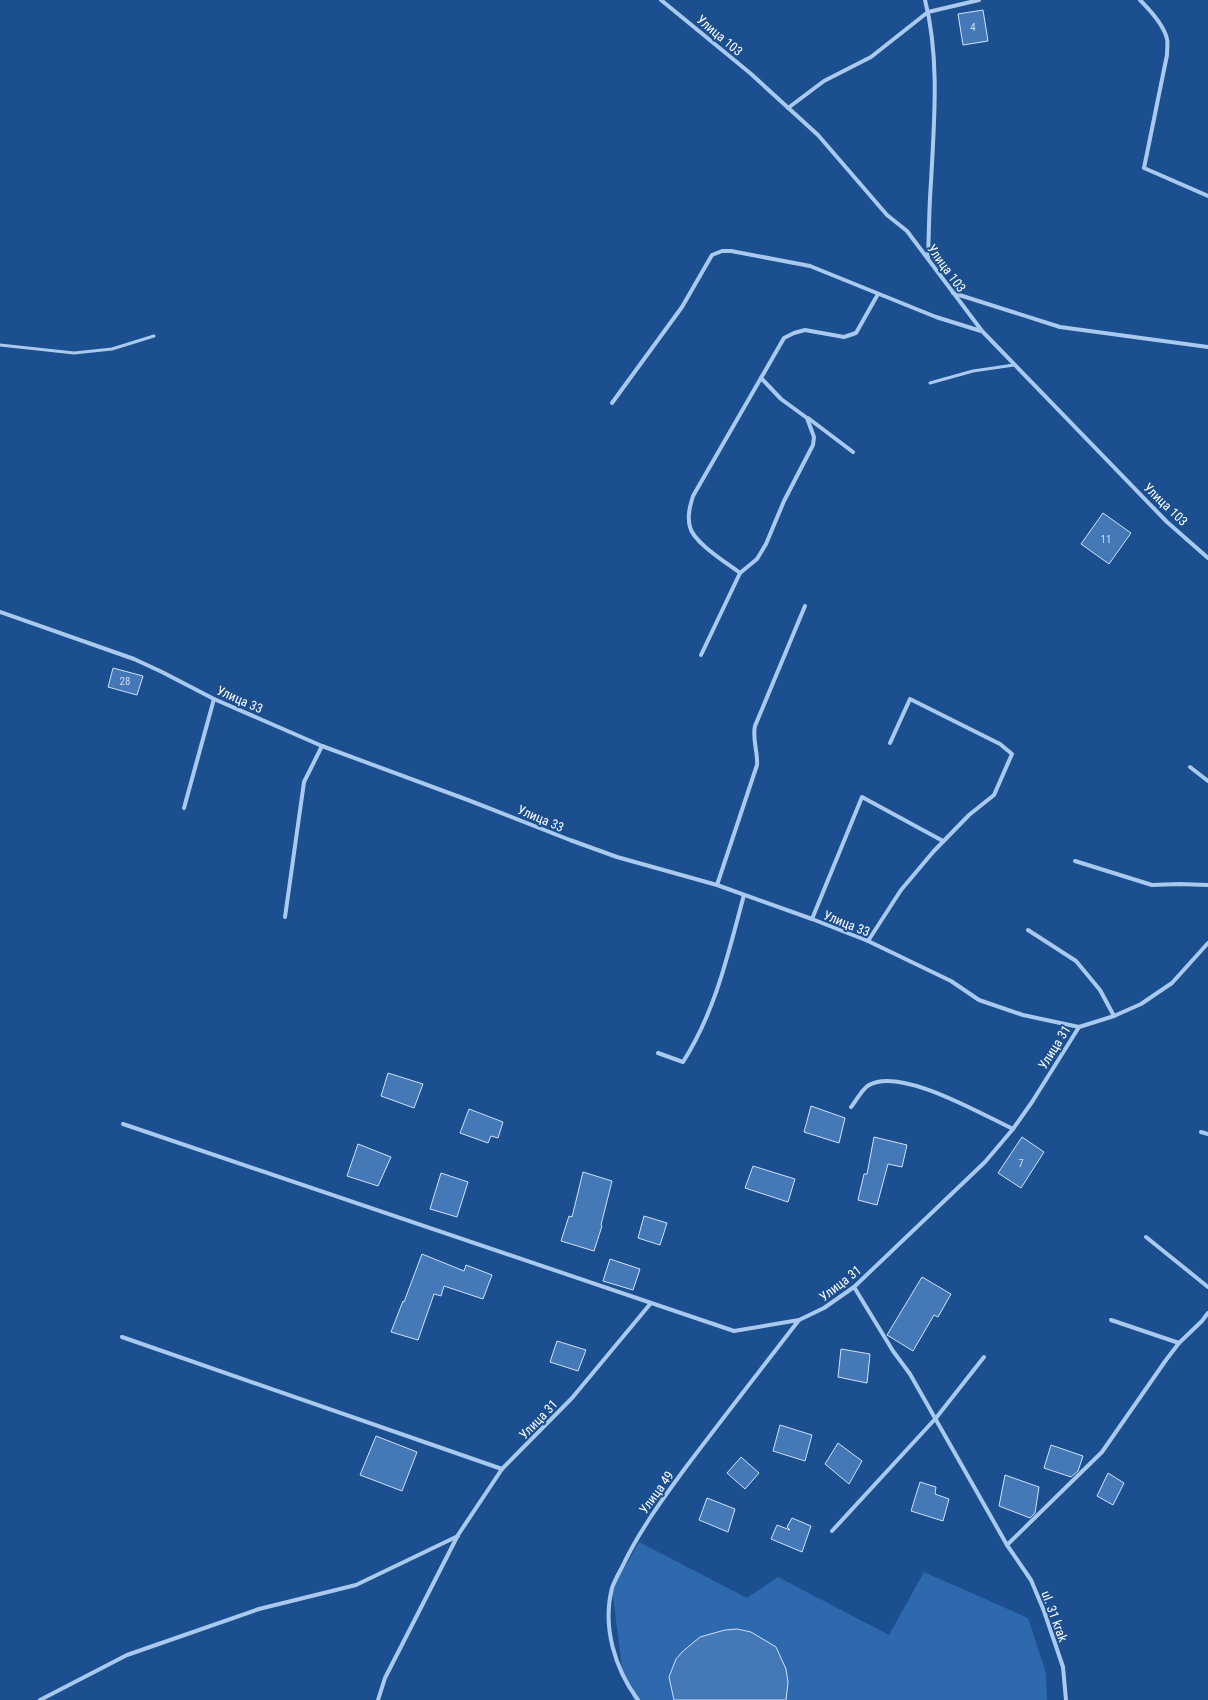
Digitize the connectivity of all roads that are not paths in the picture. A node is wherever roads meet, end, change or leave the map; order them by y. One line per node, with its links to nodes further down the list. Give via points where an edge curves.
1 (661, 0): 6 (street, Улица 103, via 750,73)
2 (925, 0): 5 (street)
3 (979, 0): 5 (street)
4 (1140, 0): 7 (street, via 1163,29 1167,39 1167,54 1144,168)
5 (928, 12): 6 (street, via 871,57 824,81); 8 (street, via 933,55 934,113)
6 (788, 108): 8 (street, Улица 103, via 818,135 887,215 907,231)
7 (1208, 196)
8 (928, 259): 9 (street, Улица 103)
9 (952, 293): 11 (street, Улица 103); 14 (street, via 1060,327)
10 (878, 294): 11 (street, via 936,317); 16 (street, via 856,333 844,337 805,330 784,338); 18 (street, via 810,266 731,251 712,255 682,307)
11 (982, 331): 15 (street, Улица 103)
12 (154, 336): 13 (lane, via 112,350 74,353)
13 (0, 345)
14 (1208, 347)
15 (1014, 365): 17 (lane, via 973,371); 21 (street, Улица 103, via 1167,522)
16 (761, 378): 19 (street); 22 (street, via 694,496 689,512 690,528 698,540)
17 (930, 383)
18 (612, 403)
19 (807, 418): 20 (street); 22 (street, via 814,437 813,445 766,544 757,559)
20 (853, 452)
21 (1208, 558)
22 (740, 573): 25 (street)
23 (805, 606): 34 (street, via 755,726 756,765)
24 (0, 612): 26 (street, Улица 33, via 134,659)
25 (701, 655)
26 (214, 699): 28 (street, Улица 33); 31 (street)
27 (890, 743): 32 (street, via 910,699 1000,744 1012,754 994,795)
28 (322, 746): 34 (street, Улица 33, via 617,858); 37 (street, via 304,782)
29 (1190, 767): 30 (street)
30 (1208, 780)
31 (184, 808)
32 (943, 841): 38 (street, via 862,797); 40 (street, via 901,890)
33 (1075, 861): 35 (street, via 1152,885)
34 (717, 885): 36 (street, Улица 33)
35 (1208, 885)
36 (744, 895): 38 (street, Улица 33); 44 (street, via 717,994 696,1041 683,1062)
37 (285, 917)
38 (812, 919): 40 (street, Улица 33)
39 (1028, 930): 42 (street, via 1076,961 1100,990)
40 (868, 942): 43 (street, Улица 33, via 951,981 979,1000 1023,1015)
41 (1208, 943): 42 (street, Улица 31, via 1172,983 1141,1004)
42 (1114, 1016): 43 (street, Улица 31)
43 (1079, 1026): 47 (street, Улица 31)
44 (658, 1053)
45 (851, 1107): 47 (street, via 868,1086 889,1080 933,1091)
46 (123, 1124): 53 (street)
47 (1013, 1129): 51 (street, Улица 31, via 985,1162)
48 (1201, 1132): 49 (street)
49 (1208, 1134)
50 (1146, 1237): 52 (street)
51 (854, 1287): 55 (street, Улица 31, via 824,1308); 60 (street, ul. 31 krak)
52 (1208, 1287)
53 (651, 1303): 55 (street, Улица 31, via 734,1332); 61 (street, Улица 31, via 572,1398)
54 (1208, 1313): 58 (street)
55 (799, 1320): 67 (street, Улица 49, via 658,1506 636,1539 612,1588 610,1637 623,1675)
56 (1111, 1320): 58 (street)
57 (122, 1337): 61 (street)
58 (1179, 1343): 64 (street, via 1102,1452)
59 (984, 1357): 60 (street)
60 (936, 1418): 62 (street); 64 (street, ul. 31 krak)
61 (502, 1469): 63 (street, Улица 31)
62 (832, 1531)
63 (458, 1535): 65 (street, via 356,1585 259,1609 127,1655); 66 (street, Улица 31, via 385,1678)
64 (1007, 1545): 68 (street, ul. 31 krak, via 1031,1580 1044,1611 1063,1666)
65 (40, 1700)
66 (378, 1700)
67 (638, 1700)
68 (1066, 1700)

